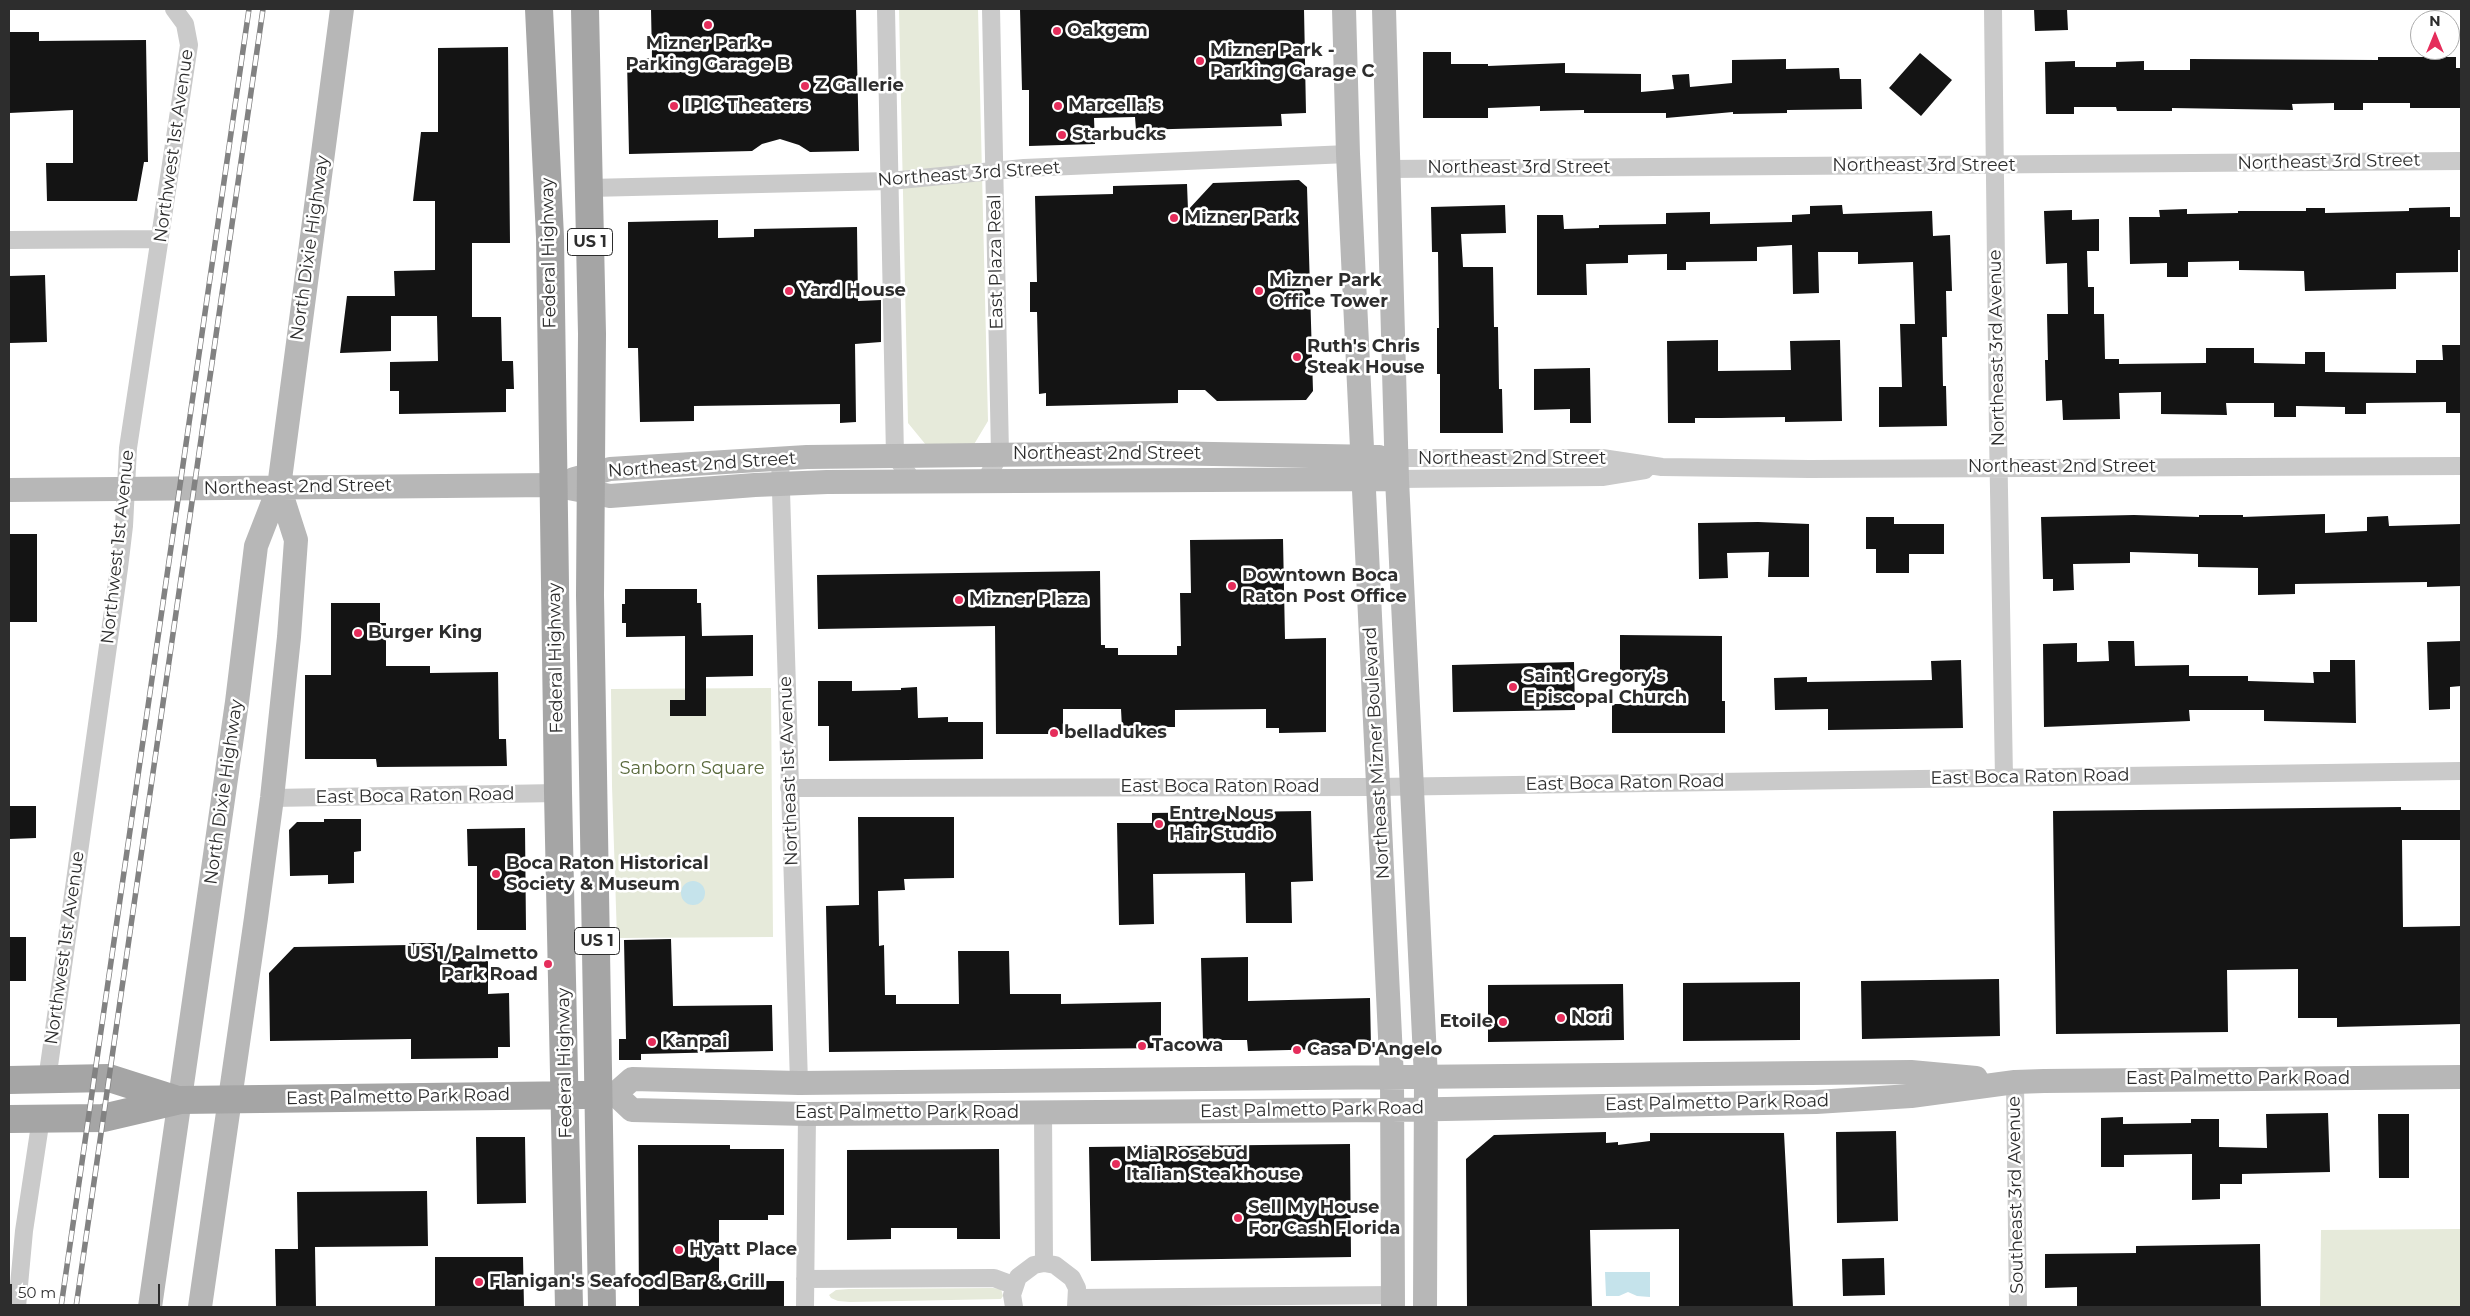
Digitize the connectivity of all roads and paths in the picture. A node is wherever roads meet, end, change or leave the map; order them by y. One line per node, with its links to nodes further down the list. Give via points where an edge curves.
1 (342, 9): 34 (main road, North Dixie Highway)
2 (539, 9): 33 (main road, Federal Highway / US 1, via 550,237)
3 (585, 9): 16 (main road, Federal Highway / US 1)
4 (886, 9): 15 (street)
5 (991, 9): 14 (street, East Plaza Real)
6 (1344, 9): 10 (main road, Northeast Mizner Boulevard)
7 (1384, 9): 13 (main road, Northeast Mizner Boulevard)
8 (1993, 9): 12 (street, Northeast 3rd Avenue)
9 (177, 13): 17 (street, Northwest 1st Avenue, via 188,31 189,45)
10 (1348, 154): 14 (street, Northeast 3rd Street); 25 (main road, Northeast Mizner Boulevard)
11 (2461, 161): 12 (street, Northeast 3rd Street)
12 (1996, 166): 13 (street, Northeast 3rd Street); 27 (street, Northeast 3rd Avenue)
13 (1387, 169): 26 (main road, Northeast Mizner Boulevard)
14 (994, 171): 15 (street, Northeast 3rd Street); 19 (street, East Plaza Real)
15 (890, 181): 16 (street, Northeast 3rd Street); 20 (street)
16 (589, 188): 31 (main road, Federal Highway / US 1)
17 (160, 239): 18 (street); 35 (street, Northwest 1st Avenue, via 128,448)
18 (9, 240)
19 (1000, 454): 20 (main road, Northeast 2nd Street); 25 (main road, Northeast 2nd Street, via 1158,453); 29 (street)
20 (895, 456): 21 (main road, Northeast 2nd Street); 30 (street)
21 (780, 458): 31 (main road, Northeast 2nd Street, via 610,469); 32 (street, Northeast 1st Avenue)
22 (1550, 459): 24 (street, Northeast 2nd Street, via 1602,458); 26 (street, Northeast 2nd Street); 28 (street)
23 (2461, 466): 27 (street, Northeast 2nd Street)
24 (1662, 467): 27 (street, Northeast 2nd Street, via 1809,470); 28 (street, Northeast 2nd Street, via 1602,477)
25 (1363, 468): 26 (main road, Northeast 2nd Street); 29 (main road, Northeast 2nd Street); 40 (main road, Northeast Mizner Boulevard)
26 (1396, 468): 28 (street, Northeast 2nd Street); 39 (main road, Northeast Mizner Boulevard)
27 (1998, 468): 38 (street, Northeast 3rd Avenue)
28 (1550, 478)
29 (985, 481): 30 (main road, Northeast 2nd Street)
30 (913, 482): 32 (main road, Northeast 2nd Street)
31 (591, 483): 32 (main road, Northeast 2nd Street, via 610,496); 33 (main road, Northeast 2nd Street); 51 (main road, Federal Highway / US 1, via 590,604)
32 (781, 484): 41 (street, Northeast 1st Avenue)
33 (553, 485): 34 (main road, Northeast 2nd Street); 42 (main road, Federal Highway / US 1)
34 (279, 487): 35 (main road, Northeast 2nd Street); 43 (main road, North Dixie Highway, via 296,540); 53 (main road, North Dixie Highway, via 256,546)
35 (126, 489): 36 (main road, Northeast 2nd Street); 48 (street, Northwest 1st Avenue, via 112,621)
36 (9, 490)
37 (2461, 772): 38 (street, East Boca Raton Road)
38 (2004, 778): 39 (street, East Boca Raton Road)
39 (1411, 786): 40 (street, East Boca Raton Road); 46 (main road, Northeast Mizner Boulevard)
40 (1378, 787): 41 (street, East Boca Raton Road); 45 (main road, Northeast Mizner Boulevard)
41 (789, 788): 50 (street, Northeast 1st Avenue)
42 (558, 793): 43 (street, East Boca Raton Road); 52 (main road, Federal Highway / US 1)
43 (272, 798): 54 (main road, North Dixie Highway)
44 (2461, 1077): 49 (main road, East Palmetto Park Road)
45 (1392, 1078): 46 (main road, East Palmetto Park Road); 50 (main road, East Palmetto Park Road); 56 (main road, Northeast Mizner Boulevard)
46 (1426, 1078): 49 (main road, East Palmetto Park Road, via 1911,1072); 55 (main road, Northeast Mizner Boulevard)
47 (9, 1080): 48 (main road)
48 (47, 1080): 53 (main road, via 108,1078)
49 (2015, 1082): 55 (main road, East Palmetto Park Road, via 1911,1096 1816,1102); 74 (street, Southeast 3rd Avenue)
50 (799, 1083): 51 (main road, East Palmetto Park Road, via 632,1078)
51 (608, 1094): 52 (main road, East Palmetto Park Road); 58 (main road, East Palmetto Park Road, via 632,1110); 71 (main road, Federal Highway / US 1)
52 (566, 1096): 54 (main road, East Palmetto Park Road); 70 (main road, Federal Highway / US 1)
53 (180, 1100): 54 (main road, East Palmetto Park Road); 60 (main road, via 103,1118); 68 (main road, North Dixie Highway)
54 (231, 1100): 69 (main road, North Dixie Highway)
55 (1426, 1109): 56 (main road, East Palmetto Park Road); 73 (main road, Northeast Mizner Boulevard)
56 (1392, 1110): 57 (main road, East Palmetto Park Road); 64 (main road, Northeast Mizner Boulevard)
57 (1043, 1112): 58 (main road, East Palmetto Park Road); 61 (street)
58 (807, 1114): 62 (street)
59 (9, 1118): 60 (main road)
60 (41, 1118): 67 (street, via 24,1231)
61 (1044, 1263): 63 (street, via 1025,1270); 65 (street, via 1055,1265 1072,1278 1077,1288)
62 (805, 1279): 63 (street, via 994,1278); 72 (street)
63 (1013, 1285): 66 (street)
64 (1393, 1301): 65 (street)
65 (1077, 1303)
66 (1010, 1306)
67 (17, 1307)
68 (150, 1307)
69 (200, 1307)
70 (569, 1307)
71 (602, 1307)
72 (804, 1307)
73 (1425, 1307)
74 (2018, 1307)

